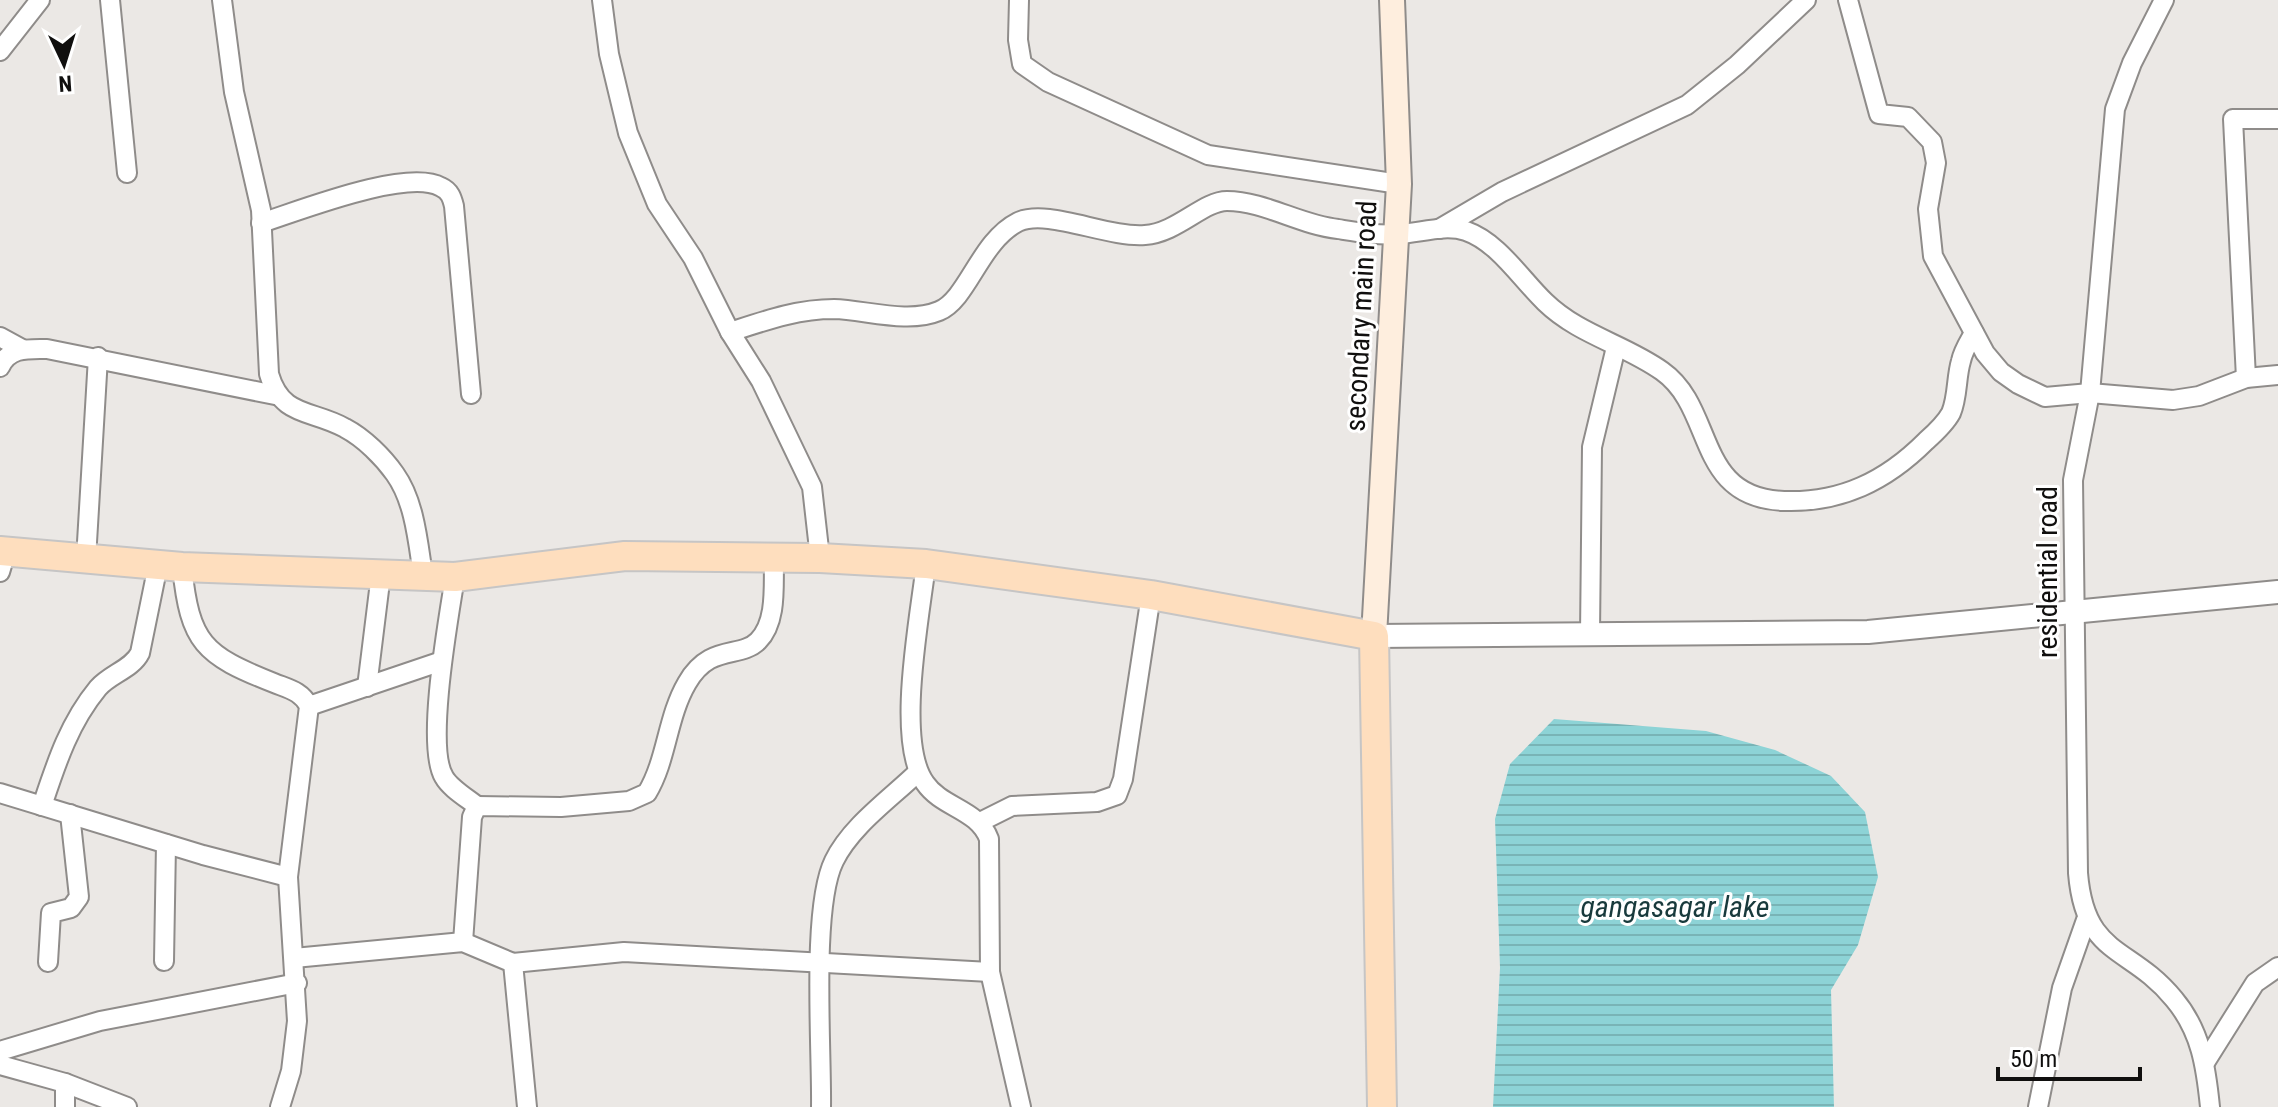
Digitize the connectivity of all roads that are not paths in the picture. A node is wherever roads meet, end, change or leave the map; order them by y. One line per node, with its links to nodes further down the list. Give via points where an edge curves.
1 (40, 0): 10 (street)
2 (110, 0): 12 (street)
3 (222, 0): 14 (street, via 234,92)
4 (602, 0): 17 (street, via 628,133 657,204 693,258)
5 (1019, 0): 13 (street, via 1022,64 1048,82 1208,155)
6 (1392, 0): 13 (main road, secondary main road)
7 (1806, 0): 15 (street, via 1687,105 1502,192)
8 (1848, 0): 18 (street, via 1879,114 1908,117 1932,142 1936,163 1928,209 1933,256)
9 (2164, 0): 26 (street, residential road, via 2115,109)
10 (0, 51)
11 (2278, 119): 25 (street, via 2233,119)
12 (127, 173)
13 (1399, 184): 16 (main road, secondary main road)
14 (261, 223): 27 (street, via 381,186 443,187 454,206); 28 (street, via 269,374)
15 (1439, 229): 16 (street); 20 (street, via 1477,236 1546,303 1582,331)
16 (1394, 235): 17 (street, via 1333,229 1225,201 1169,230 1147,235 1114,235 1037,217 1002,232 978,259 958,295 938,312 909,316 811,310); 42 (main road, secondary main road)
17 (730, 332): 30 (street, via 761,381 812,487)
18 (1974, 333): 20 (street, via 1960,363 1951,413 1890,475 1833,496 1782,501 1755,495 1725,476 1679,388 1664,372); 26 (street, via 2001,372 2018,384 2045,397)
19 (0, 337): 21 (street)
20 (1616, 347): 41 (street, via 1592,447)
21 (22, 349): 22 (street); 23 (street, via 7,355)
22 (98, 357): 28 (street); 32 (street)
23 (0, 367)
24 (2278, 375): 25 (street)
25 (2246, 378): 26 (street, via 2173,400)
26 (2090, 393): 40 (street, residential road, via 2073,480)
27 (471, 394)
28 (275, 395): 36 (street, via 290,407 344,427 396,475 413,517)
29 (774, 557): 30 (main road); 37 (main road, via 625,556); 49 (street, via 772,608 760,639 715,655 690,678 676,702 647,793 629,801 561,807)
30 (820, 558): 33 (main road)
31 (2, 559): 32 (main road)
32 (86, 559): 34 (main road)
33 (926, 564): 39 (main road); 46 (street, via 911,718)
34 (170, 566): 35 (main road); 45 (street, via 203,643 231,664 298,691); 48 (street, via 136,661 103,682 73,724)
35 (381, 574): 36 (main road); 44 (street)
36 (423, 575): 37 (main road)
37 (455, 577): 43 (street)
38 (2278, 592): 40 (street)
39 (1151, 595): 42 (main road); 51 (street, via 1117,795 1097,802 1012,806)
40 (2074, 610): 41 (street, via 1868,632); 54 (street, residential road, via 2078,873)
41 (1590, 634): 42 (street)
42 (1374, 636): 74 (main road)
43 (442, 661): 44 (street); 49 (street, via 440,766 444,778)
44 (367, 687): 45 (street)
45 (309, 706): 53 (street)
46 (918, 772): 51 (street, via 944,801); 58 (street, via 858,828 833,863 826,884)
47 (0, 793): 48 (street)
48 (42, 806): 50 (street)
49 (477, 806): 55 (street)
50 (70, 814): 52 (street); 59 (street, via 79,897 77,905 51,913 48,919)
51 (980, 822): 62 (street, via 990,851)
52 (166, 844): 53 (street); 57 (street)
53 (288, 877): 56 (street)
54 (2086, 920): 65 (street, via 2173,997 2193,1025); 75 (street, via 2062,988)
55 (463, 942): 56 (street); 60 (street)
56 (294, 958): 63 (street)
57 (164, 961)
58 (821, 961): 60 (street, via 624,952); 62 (street); 72 (street)
59 (48, 962)
60 (513, 963): 71 (street)
61 (2278, 967): 65 (street, via 2255,983)
62 (990, 972): 73 (street)
63 (297, 983): 64 (street, via 100,1021); 70 (street, via 291,1071)
64 (0, 1051)
65 (2206, 1061): 76 (street)
66 (0, 1065): 67 (street)
67 (65, 1083): 68 (street); 69 (street)
68 (65, 1107)
69 (127, 1107)
70 (280, 1107)
71 (527, 1107)
72 (821, 1107)
73 (1021, 1107)
74 (1382, 1107)
75 (2038, 1107)
76 (2210, 1107)

